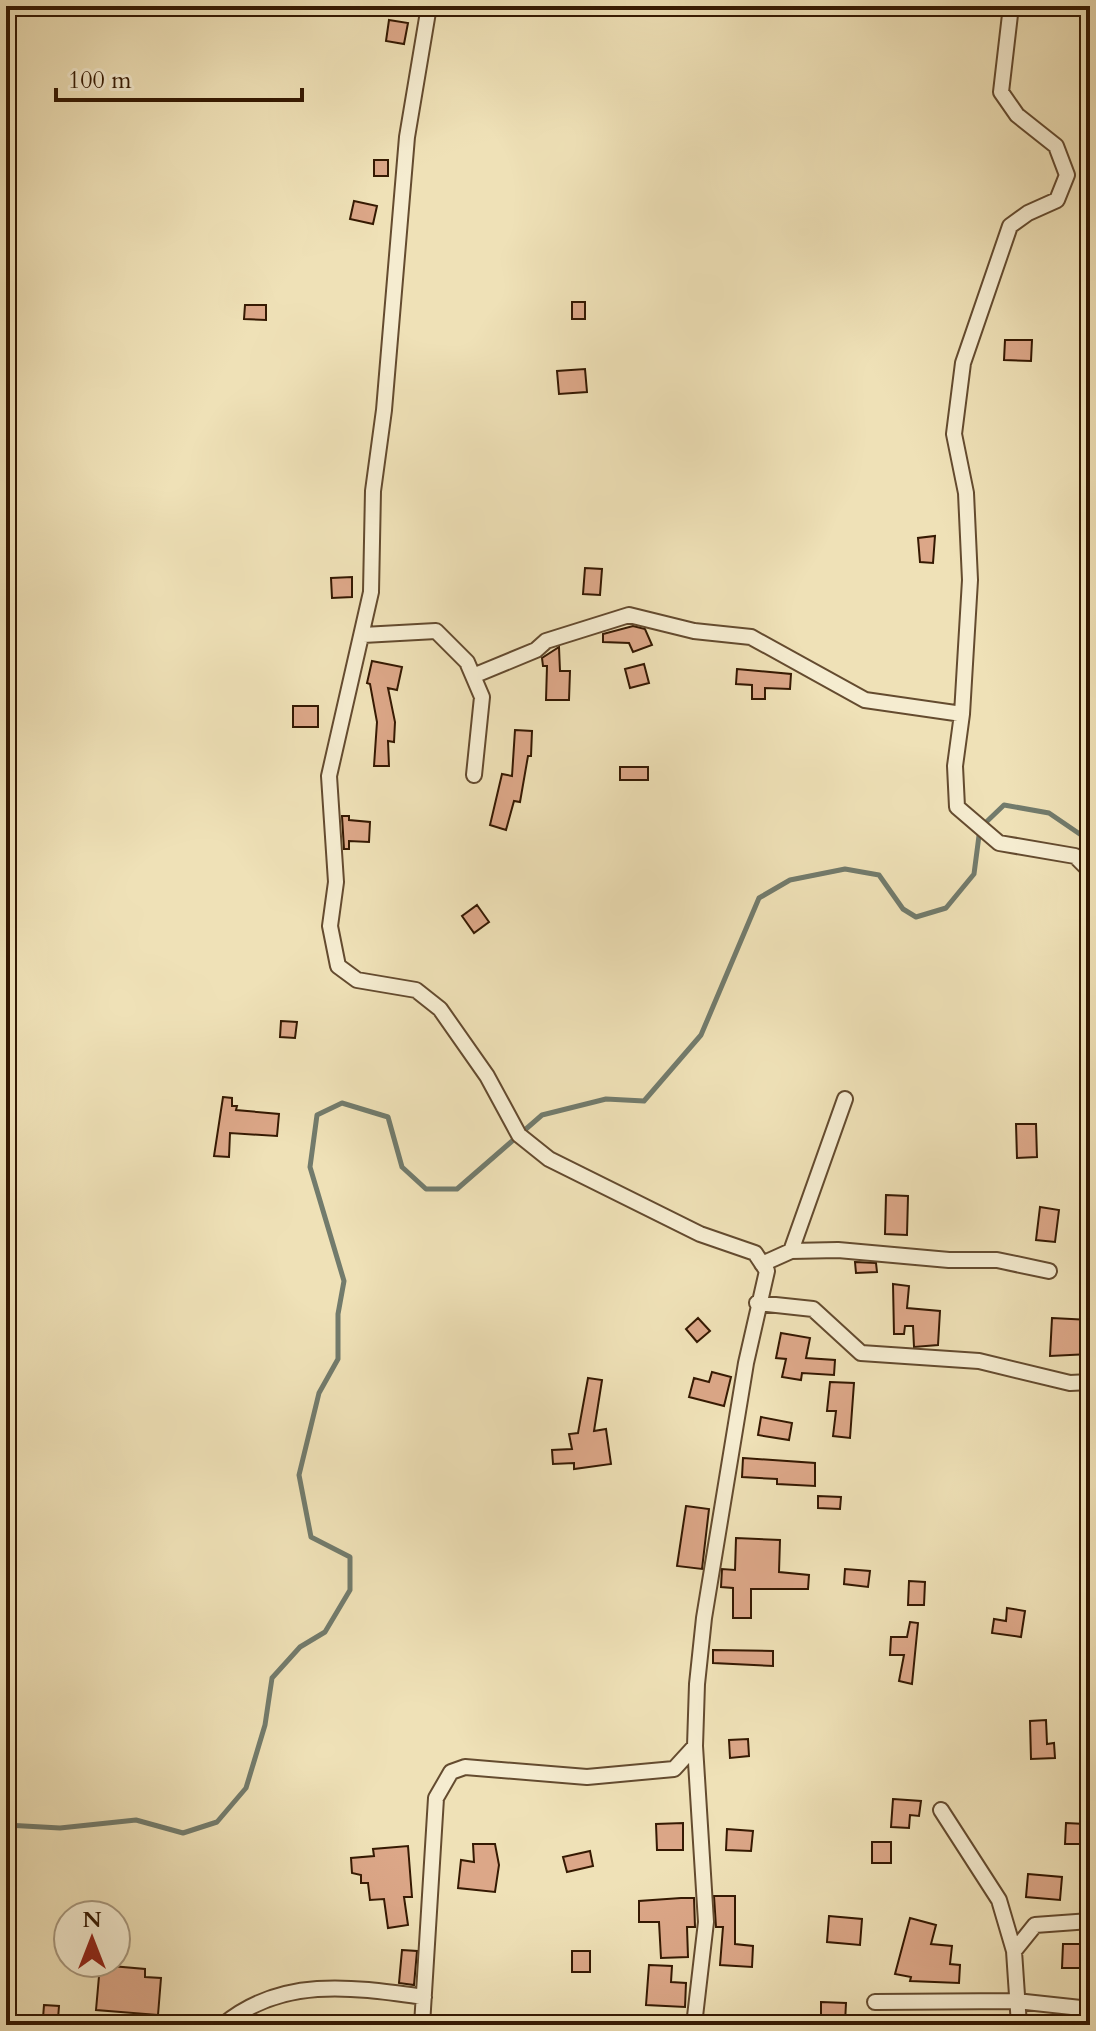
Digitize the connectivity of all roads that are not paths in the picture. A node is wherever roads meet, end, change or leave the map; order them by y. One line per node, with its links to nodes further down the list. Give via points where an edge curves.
1 (429, 6): 3 (street, via 407,137 373,491 371,592)
2 (1011, 6): 5 (street, via 1001,92 1017,115 1056,146 1067,175 1057,200 1010,226 963,363 954,434 966,493 970,580)
3 (363, 635): 4 (street, via 436,631 467,662); 10 (street, via 329,776 336,882 330,926 338,966 357,980 416,990 440,1009 487,1076 519,1135 549,1159 700,1234 755,1253)
4 (473, 676): 5 (street, via 546,641 629,615 694,631 751,637 865,700); 6 (street, via 482,697)
5 (962, 714): 7 (street, via 955,766 957,807 999,843 1075,856)
6 (474, 775)
7 (1090, 871)
8 (845, 1099): 9 (street)
9 (791, 1251): 10 (street); 11 (street, via 997,1260)
10 (762, 1264): 12 (street, via 767,1271)
11 (1049, 1271)
12 (757, 1303): 13 (street, via 813,1309 861,1353 979,1361 1070,1383); 14 (street, via 704,1618)
13 (1090, 1382)
14 (695, 1746): 18 (street, via 674,1769 587,1777 465,1767 451,1772 436,1798); 24 (street, via 706,1922)
15 (941, 1810): 17 (street, via 999,1900)
16 (1090, 1921): 17 (street, via 1035,1925)
17 (1014, 1951): 19 (street)
18 (424, 1997): 22 (street, via 342,1986 289,1993 246,2006); 23 (street)
19 (1016, 2001): 20 (street); 21 (street); 25 (street)
20 (875, 2002)
21 (1090, 2009)
22 (223, 2025)
23 (422, 2025)
24 (694, 2025)
25 (1019, 2025)

